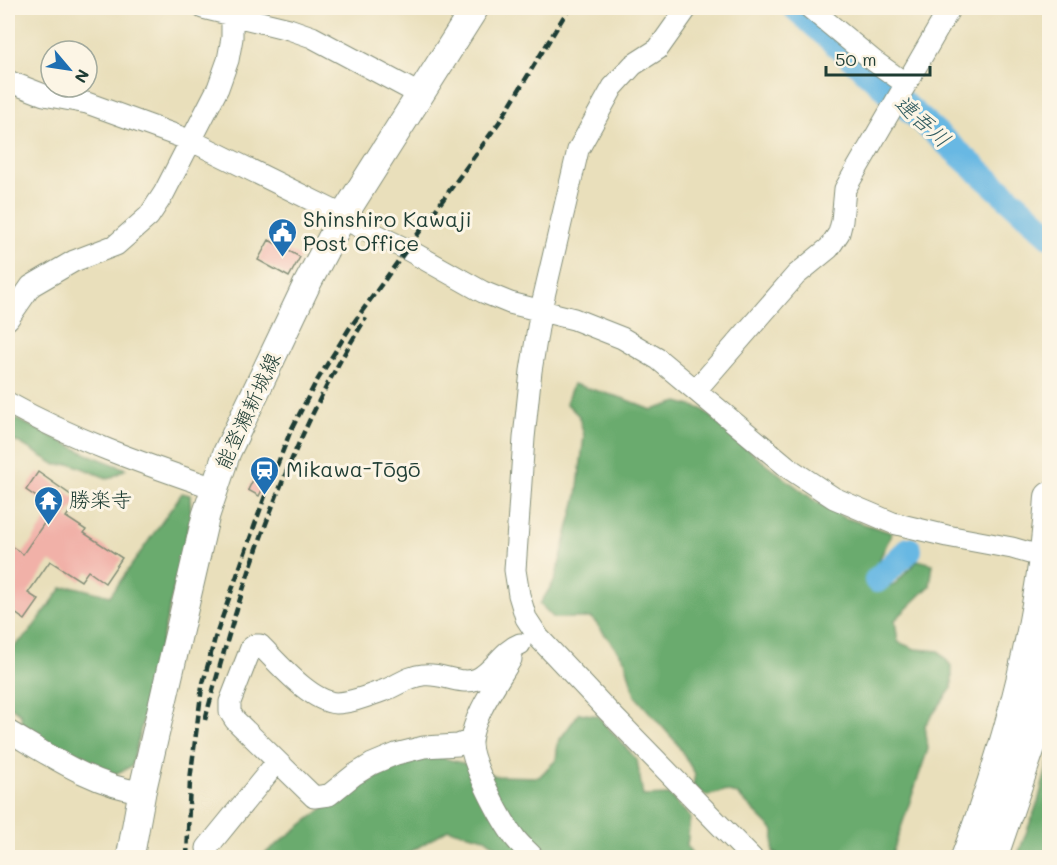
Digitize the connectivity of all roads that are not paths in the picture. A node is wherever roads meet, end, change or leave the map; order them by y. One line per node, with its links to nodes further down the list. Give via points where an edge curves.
1 (203, 8): 6 (street)
2 (475, 8): 9 (main road, 能登瀬新城線)
3 (687, 8): 12 (street, via 658,49 633,65 613,87 578,150)
4 (810, 8): 8 (street)
5 (950, 8): 8 (street)
6 (233, 11): 9 (street, via 312,37); 10 (street, via 228,60)
7 (8, 81): 10 (street, via 44,95 87,103)
8 (905, 87): 14 (street, via 845,189 842,221 829,248 796,275)
9 (421, 94): 11 (main road, 能登瀬新城線)
10 (192, 141): 11 (street); 13 (street, via 164,194 134,231 116,245 40,279)
11 (342, 218): 12 (street, via 483,292); 16 (main road, 能登瀬新城線, via 227,452)
12 (541, 309): 14 (street, via 622,338 658,358); 19 (street, via 524,438 515,570)
13 (8, 319)
14 (696, 390): 18 (street, via 790,469 834,498 893,523)
15 (8, 403): 16 (street, via 156,469)
16 (214, 488): 24 (main road, 能登瀬新城線)
17 (1050, 497): 18 (highway)
18 (1047, 558): 29 (highway, via 1007,735)
19 (526, 637): 22 (street, via 477,718); 23 (street, via 476,679 422,675 353,701 336,703 313,693 260,645 255,645 236,683 230,712); 28 (street, via 608,711)
20 (1050, 667): 30 (highway, via 1031,744)
21 (8, 731): 24 (street, via 90,775 126,790)
22 (471, 740): 23 (street, via 396,754 372,764 323,797 314,797); 27 (street, via 477,767 493,798 513,835)
23 (276, 762): 26 (street, via 207,848)
24 (142, 792): 25 (main road, 能登瀬新城線)
25 (130, 858)
26 (209, 858)
27 (534, 858)
28 (753, 858)
29 (966, 858)
30 (992, 858)

